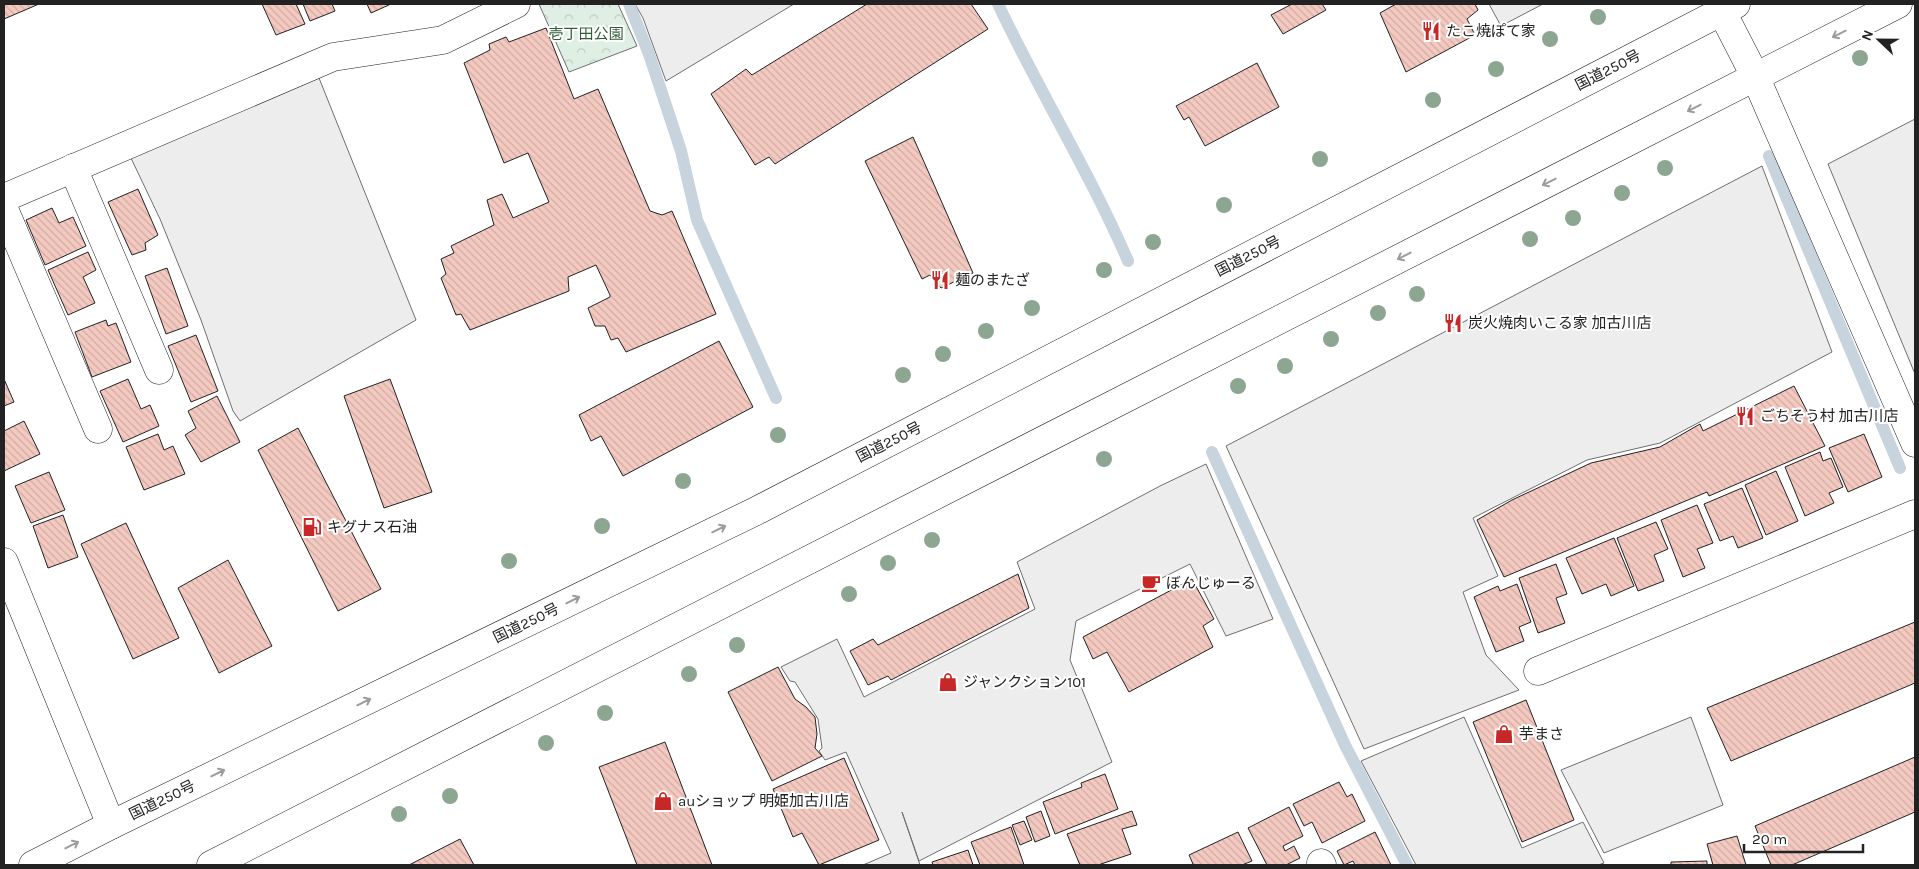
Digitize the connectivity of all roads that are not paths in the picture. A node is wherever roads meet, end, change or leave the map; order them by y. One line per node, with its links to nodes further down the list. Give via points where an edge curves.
1 (516, 4): 5 (main road, via 443,40 333,58)
2 (1898, 4): 4 (main road, one-way to 4)
3 (1725, 6): 4 (main road); 14 (main road, 国道250号, one-way to 3, via 758,510)
4 (1755, 76): 10 (main road); 16 (main road, one-way to 16)
5 (73, 168): 6 (main road); 8 (main road)
6 (4, 198)
7 (4, 208): 9 (main road)
8 (159, 370)
9 (98, 428)
10 (1915, 444)
11 (1915, 514): 13 (main road)
12 (4, 562): 14 (main road)
13 (1538, 671)
14 (111, 824): 15 (main road, 国道250号, one-way to 14)
15 (33, 865)
16 (211, 865)

